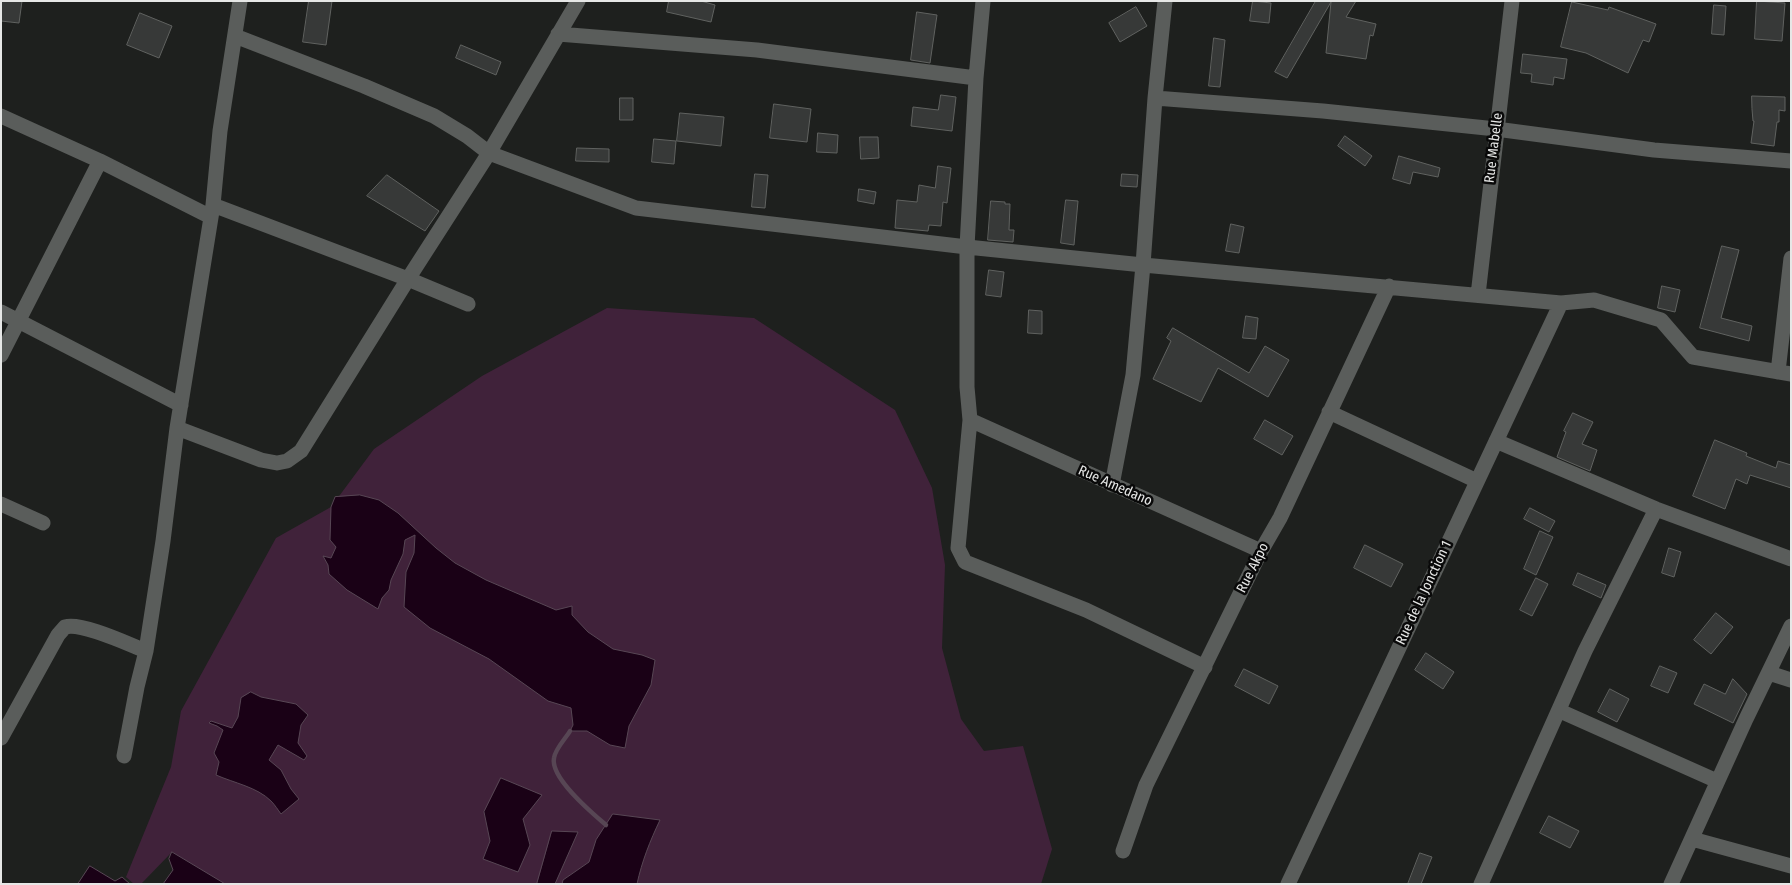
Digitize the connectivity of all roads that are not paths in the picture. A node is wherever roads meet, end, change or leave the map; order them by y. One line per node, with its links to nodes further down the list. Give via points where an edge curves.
1 (240, 1): 7 (street)
2 (578, 1): 6 (street)
3 (984, 1): 8 (street)
4 (1165, 1): 9 (street)
5 (1512, 1): 11 (street, Rue Mabelle)
6 (558, 34): 8 (street, via 757,50); 12 (street)
7 (236, 36): 12 (street, via 434,116); 15 (street, via 220,131)
8 (976, 78): 16 (street)
9 (1155, 98): 11 (street); 18 (street)
10 (1, 116): 13 (street)
11 (1496, 129): 14 (street, via 1654,150); 21 (street, Rue Mabelle)
12 (489, 153): 16 (street, via 636,208); 19 (street)
13 (100, 161): 15 (street); 25 (street)
14 (1791, 161)
15 (212, 211): 19 (street); 28 (street)
16 (967, 246): 18 (street); 30 (street)
17 (1791, 258): 27 (street)
18 (1144, 265): 20 (street); 34 (street, via 1134,375)
19 (408, 279): 23 (street); 31 (street, via 301,451 287,461 261,460)
20 (1389, 286): 21 (street); 29 (street, Rue Akpo)
21 (1478, 295): 22 (street)
22 (1561, 303): 27 (street, via 1594,300 1661,320 1693,357); 32 (street, Rue de la Jonction 1)
23 (468, 304)
24 (1, 312): 25 (street)
25 (20, 321): 26 (street); 28 (street)
26 (1, 355)
27 (1784, 373)
28 (181, 405): 31 (street)
29 (1329, 412): 33 (street); 38 (street, Rue Akpo, via 1280,518)
30 (970, 420): 34 (street, Rue Amedano); 42 (street, via 958,548 966,562 1086,610)
31 (177, 428): 41 (street)
32 (1496, 441): 33 (street, Rue de la Jonction 1); 36 (street)
33 (1477, 481): 52 (street, Rue de la Jonction 1)
34 (1112, 485): 38 (street, Rue Amedano)
35 (1, 504): 37 (street)
36 (1656, 509): 39 (street); 45 (street, via 1585,651)
37 (43, 523)
38 (1261, 551): 42 (street, Rue Akpo)
39 (1791, 559)
40 (1791, 626): 43 (street)
41 (146, 651): 46 (street, via 87,629 65,627); 47 (street)
42 (1205, 667): 50 (street, Rue Akpo, via 1146,785)
43 (1769, 673): 44 (street); 48 (street)
44 (1791, 680)
45 (1560, 711): 48 (street); 53 (street)
46 (1, 738)
47 (124, 756)
48 (1717, 781): 49 (street)
49 (1692, 839): 51 (street); 54 (street)
50 (1123, 851)
51 (1791, 866)
52 (1288, 884)
53 (1481, 884)
54 (1671, 884)

